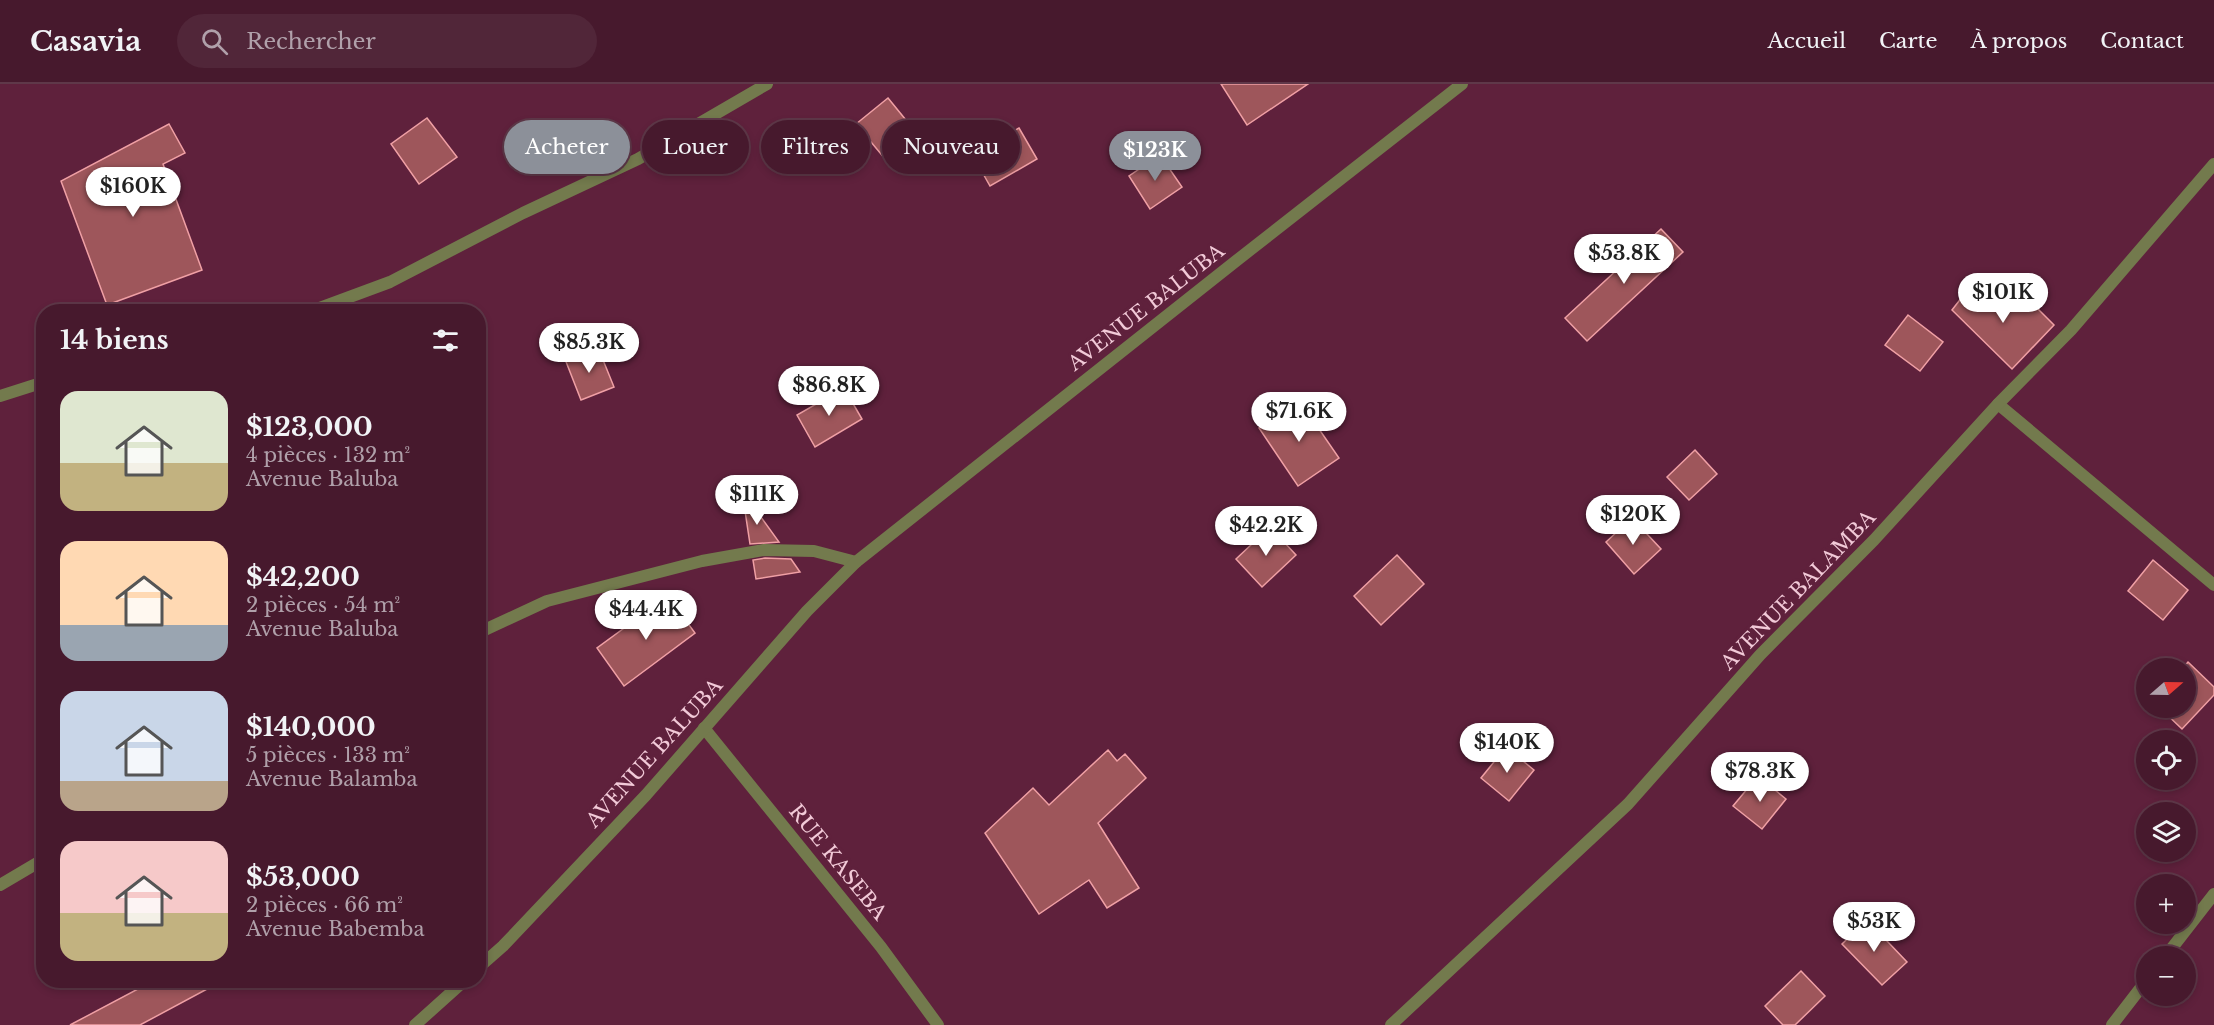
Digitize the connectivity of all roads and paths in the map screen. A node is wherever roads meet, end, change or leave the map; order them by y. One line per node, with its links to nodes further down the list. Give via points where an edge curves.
1 (767, 84): 4 (street, via 638,159 522,213 390,282)
2 (1462, 84): 8 (street, AVENUE BALUBA)
3 (2214, 164): 7 (street, AVENUE BALAMBA, via 2071,330)
4 (331, 304)
5 (36, 385): 6 (street)
6 (0, 396)
7 (1998, 404): 9 (street); 21 (street, AVENUE BALAMBA, via 1874,540 1760,655 1628,804)
8 (856, 562): 10 (street, via 814,551 764,550 702,561 547,601); 11 (street, AVENUE BALUBA, via 807,611)
9 (2214, 585)
10 (486, 629)
11 (704, 728): 16 (street, AVENUE BALUBA, via 646,795); 20 (street, RUE KASEBA, via 881,947)
12 (36, 864): 13 (street)
13 (0, 885)
14 (2214, 894): 15 (street)
15 (2174, 946)
16 (486, 961)
17 (456, 988): 19 (street)
18 (2136, 994): 22 (street)
19 (415, 1025)
20 (938, 1025)
21 (1391, 1025)
22 (2112, 1025)

